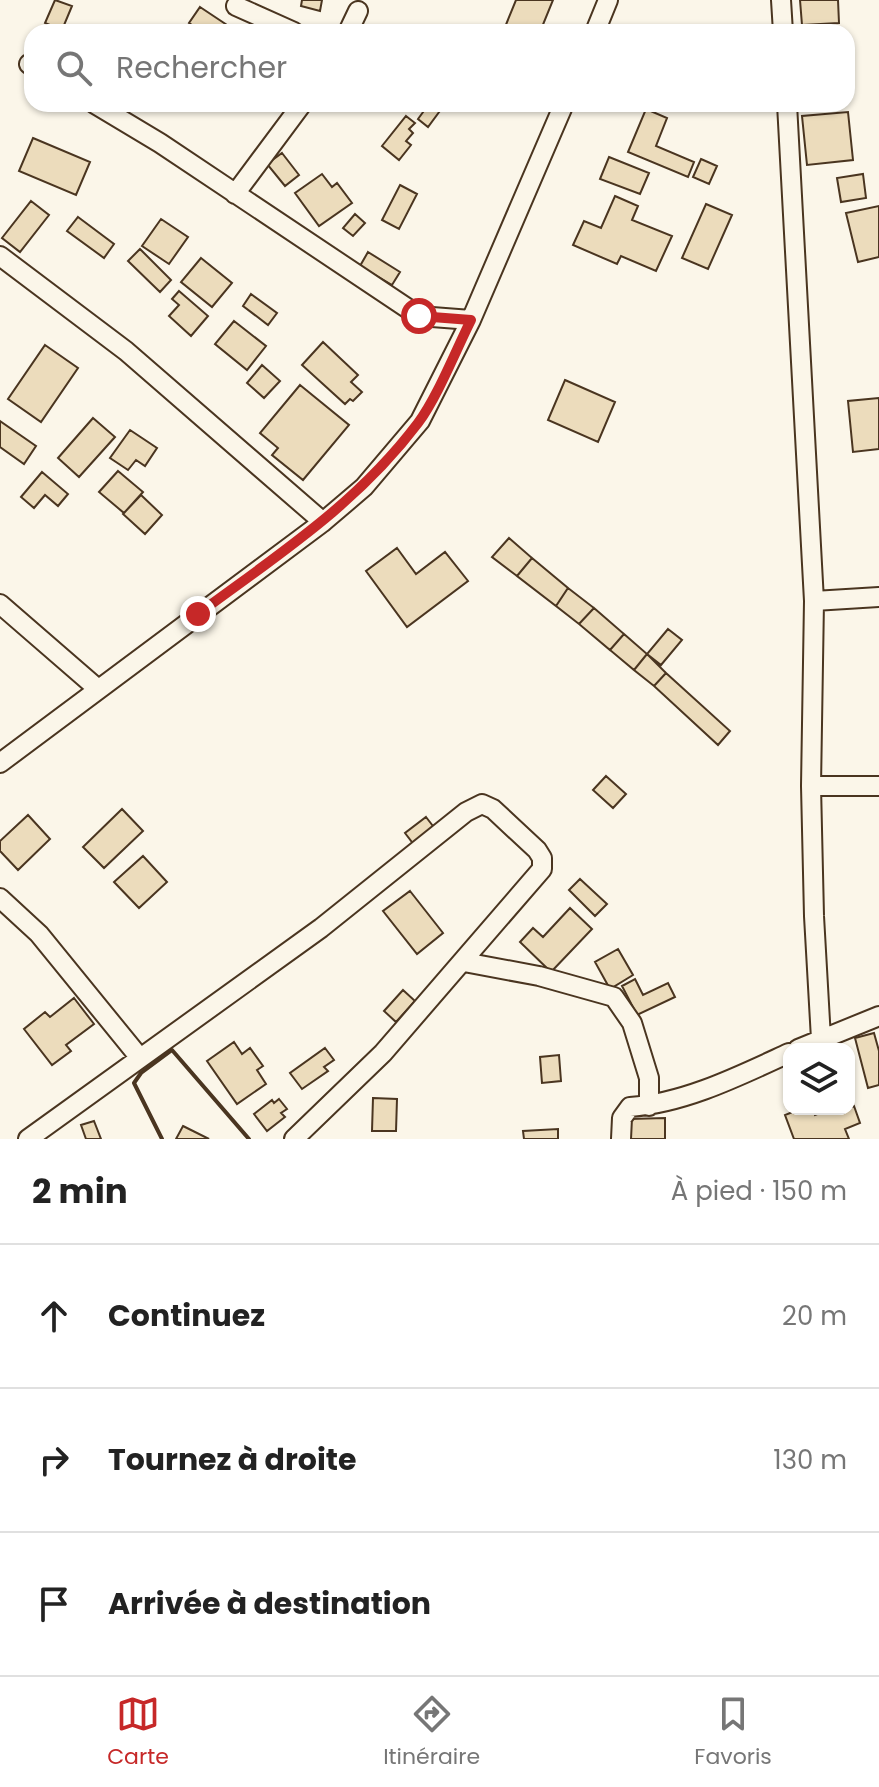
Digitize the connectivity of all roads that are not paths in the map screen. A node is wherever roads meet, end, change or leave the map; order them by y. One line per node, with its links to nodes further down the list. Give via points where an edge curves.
1 (608, 0): 7 (street)
2 (781, 0): 8 (street)
3 (236, 6): 5 (street)
4 (358, 11): 6 (street)
5 (276, 24)
6 (352, 24)
7 (598, 24)
8 (782, 24)
9 (107, 112): 13 (street)
10 (296, 112): 13 (street)
11 (561, 112): 15 (street)
12 (787, 112): 18 (street)
13 (235, 194): 15 (street, via 419,316)
14 (0, 256): 16 (street, via 126,351)
15 (471, 320): 16 (street, via 420,421 364,487)
16 (323, 522): 20 (street)
17 (879, 597): 18 (street)
18 (814, 601): 22 (street)
19 (0, 604): 20 (street)
20 (98, 689): 21 (street)
21 (0, 763)
22 (811, 786): 23 (street); 27 (street)
23 (879, 786)
24 (0, 898): 30 (street, via 39,934)
25 (464, 962): 30 (street, via 542,869 537,850 482,804); 31 (street, via 614,997 632,1023 649,1078); 33 (street, via 383,1053)
26 (879, 1016): 27 (street)
27 (821, 1039): 28 (street)
28 (812, 1043)
29 (783, 1056): 31 (street, via 729,1081)
30 (140, 1058): 32 (street)
31 (649, 1106): 34 (street, via 630,1107 622,1118)
32 (28, 1139)
33 (294, 1139)
34 (621, 1139)

